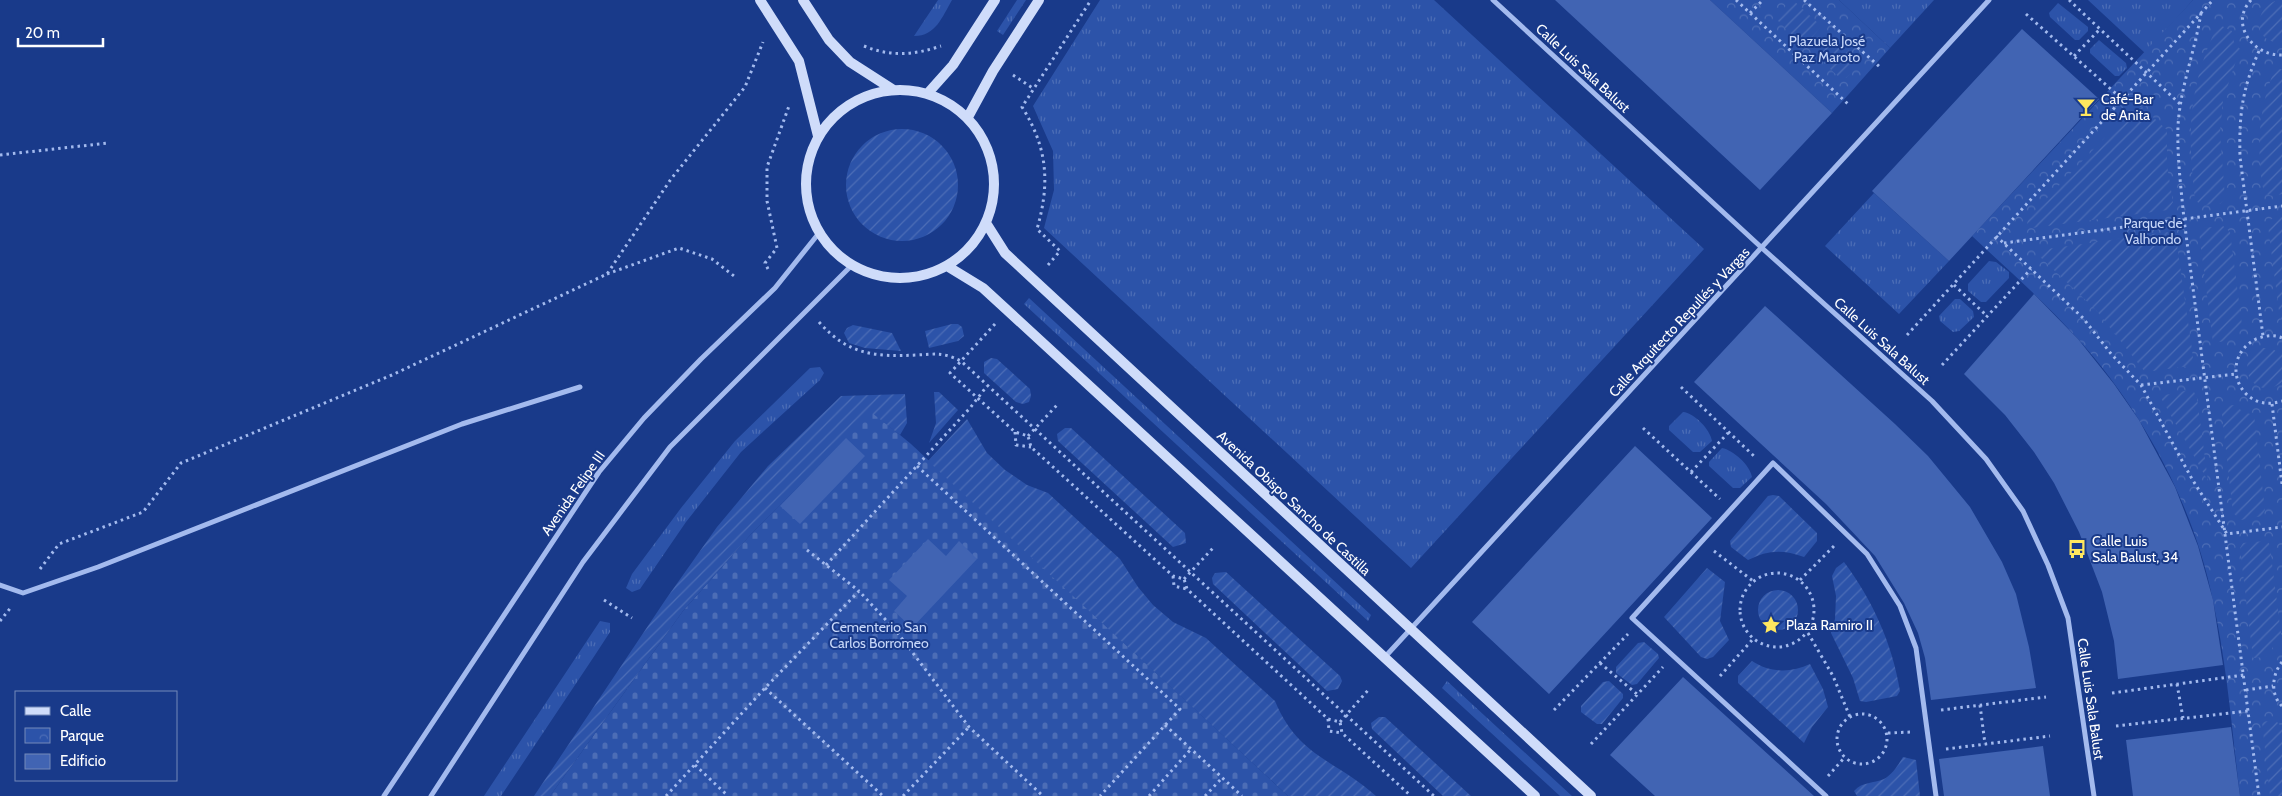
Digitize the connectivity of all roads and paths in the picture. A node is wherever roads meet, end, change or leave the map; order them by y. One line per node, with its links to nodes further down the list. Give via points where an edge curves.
1 (760, 0): 37 (main road, via 799,61)
2 (803, 0): 29 (main road, via 830,40 850,62)
3 (995, 0): 31 (main road, via 953,65)
4 (1039, 0): 36 (main road)
5 (1091, 0): 30 (path)
6 (1493, 0): 47 (street, Calle Luis Sala Balust)
7 (1736, 0): 14 (path)
8 (1763, 0): 14 (path)
9 (1804, 0): 26 (path)
10 (1989, 0): 47 (street, Calle Arquitecto Repullés y Vargas)
11 (2069, 0): 17 (path)
12 (2212, 0): 15 (path)
13 (2251, 0): 22 (path, via 2243,16 2244,30)
14 (1750, 13): 34 (path)
15 (2201, 13): 27 (path); 35 (path)
16 (2026, 14): 25 (path)
17 (2100, 29): 25 (path); 27 (path)
18 (764, 34): 20 (path)
19 (763, 42): 53 (path, via 745,87 671,180)
20 (769, 42)
21 (947, 42): 23 (path, via 916,54)
22 (2259, 51): 24 (path, via 2272,56); 41 (path, via 2246,81 2240,129 2240,157)
23 (882, 53)
24 (2282, 55)
25 (2074, 56): 32 (path)
26 (1882, 68)
27 (2146, 73): 32 (path); 35 (path)
28 (1012, 75): 30 (path)
29 (892, 89): 31 (main road); 37 (main road, via 849,103)
30 (1034, 89): 52 (path, via 1022,107 1032,123 1044,162 1045,202 1037,229 1060,251)
31 (928, 93): 36 (main road, via 949,102)
32 (2122, 99): 45 (path)
33 (789, 104): 50 (path, via 767,167 767,201 777,248 765,263)
34 (1848, 104)
35 (2181, 105): 42 (path, via 2178,156)
36 (968, 116): 43 (main road, via 984,140 994,167 995,195)
37 (818, 136): 44 (main road, via 805,174 810,215)
38 (108, 143): 39 (path)
39 (0, 155)
40 (2282, 206): 41 (path)
41 (2248, 211): 42 (path); 60 (path)
42 (2184, 219): 46 (path); 65 (path)
43 (986, 223): 49 (main road, via 970,248); 104 (main road, Avenida Obispo Sancho de Castilla, via 1005,253)
44 (819, 233): 48 (main road, via 833,251); 146 (street, Avenida Felipe III, via 775,288 644,418 599,472)
45 (1996, 236): 46 (path); 55 (path)
46 (2003, 243): 51 (path)
47 (1762, 248): 104 (street, Calle Arquitecto Repullés y Vargas); 163 (street, Calle Luis Sala Balust, via 1932,401 1986,459 2023,510 2068,618)
48 (852, 265): 49 (main road, via 881,277 898,278 916,277); 147 (street, via 670,447 583,562)
49 (947, 266): 108 (main road, via 982,288 1007,310)
50 (767, 269)
51 (2031, 269): 56 (path); 66 (path, via 2083,318)
52 (1044, 270)
53 (607, 274): 54 (path, via 679,248 712,259); 100 (path, via 392,375 181,463 143,512 59,544)
54 (734, 276)
55 (1954, 285): 56 (path); 59 (path)
56 (1987, 316): 63 (path)
57 (816, 317): 62 (path, via 833,336 851,349 880,355 945,353)
58 (998, 320): 62 (path)
59 (1907, 335)
60 (2263, 336): 61 (path); 64 (path, via 2247,344 2237,359)
61 (2282, 338)
62 (961, 361): 67 (path); 70 (path, via 950,373)
63 (1942, 365)
64 (2236, 374): 65 (path); 72 (path, via 2244,392 2257,402)
65 (2206, 377): 66 (path); 87 (path)
66 (2141, 385): 87 (path, via 2192,479)
67 (987, 386): 70 (path); 75 (path)
68 (580, 388): 100 (street, via 462,424 98,567)
69 (1681, 388): 77 (path)
70 (978, 398): 76 (path); 80 (path)
71 (2282, 401): 72 (path)
72 (2272, 404): 83 (path)
73 (1057, 405): 75 (path)
74 (1643, 428): 82 (path)
75 (1036, 429): 78 (path); 92 (path)
76 (1014, 432): 78 (path); 79 (path, via 1016,445)
77 (1728, 433): 81 (path); 82 (path)
78 (1028, 436): 79 (path)
79 (1031, 447): 93 (path)
80 (917, 466): 91 (path); 131 (path, via 1180,709)
81 (1767, 468): 84 (street); 86 (street, via 1773,463)
82 (1691, 472): 84 (path)
83 (2282, 484)
84 (1731, 510): 88 (street)
85 (2282, 527): 87 (path)
86 (1846, 534): 95 (path); 125 (street, via 1867,554 1900,606 1916,648)
87 (2227, 534): 111 (path)
88 (1701, 542): 96 (path); 103 (street, via 1632,618)
89 (1213, 548): 92 (path)
90 (807, 550): 91 (path)
91 (826, 566): 99 (path)
92 (1190, 572): 94 (path); 126 (path)
93 (1172, 576): 94 (path); 98 (path, via 1174,586)
94 (1184, 579): 98 (path)
95 (1800, 580): 96 (path, via 1785,573 1768,573); 105 (path, via 1810,591 1815,605 1814,620)
96 (1753, 581): 106 (path, via 1743,594 1740,610 1743,626)
97 (0, 585): 100 (street)
98 (1187, 589): 129 (path)
99 (859, 591): 114 (path); 133 (path, via 897,632)
100 (23, 593)
101 (604, 600): 102 (path)
102 (632, 618)
103 (1638, 623): 107 (street); 110 (path)
104 (1410, 629): 108 (street, Calle Arquitecto Repullés y Vargas); 160 (main road, Avenida Obispo Sancho de Castilla)
105 (1808, 633): 106 (path, via 1782,648 1766,646); 127 (path, via 1833,676)
106 (1753, 639): 116 (path)
107 (1674, 656): 116 (street); 119 (path)
108 (1384, 658): 159 (main road)
109 (2282, 662): 113 (path, via 2276,669)
110 (1600, 663): 119 (path); 123 (path)
111 (2244, 675): 112 (path); 117 (path)
112 (2177, 684): 118 (path); 128 (path)
113 (2273, 686): 117 (path); 122 (path)
114 (765, 688): 143 (path); 150 (path)
115 (1370, 688): 126 (path)
116 (1709, 688): 145 (street)
117 (2246, 690): 124 (path)
118 (2112, 693)
119 (1638, 695): 138 (path)
120 (2046, 697): 121 (path)
121 (1980, 705): 125 (path); 139 (path)
122 (2282, 706)
123 (1554, 710)
124 (2248, 710): 128 (path); 164 (path)
125 (1926, 712): 134 (street)
126 (1346, 715): 130 (path); 158 (path)
127 (1850, 717): 136 (path, via 1865,713 1879,720); 142 (path, via 1841,725 1837,736 1838,748)
128 (2183, 718): 132 (path)
129 (1328, 720): 130 (path); 135 (path, via 1329,731)
130 (1340, 722): 135 (path)
131 (1165, 725): 140 (path); 153 (path)
132 (2116, 726)
133 (969, 728): 151 (path); 152 (path)
134 (1927, 731): 136 (path); 141 (street)
135 (1342, 733): 157 (path)
136 (1888, 733): 142 (path, via 1886,749 1875,761 1859,764)
137 (2050, 736): 139 (path)
138 (1591, 744)
139 (1985, 744): 141 (path)
140 (1191, 749): 144 (path); 154 (path)
141 (1930, 751): 162 (street)
142 (1845, 758): 145 (path)
143 (695, 765): 148 (path); 149 (path)
144 (1222, 778): 155 (path); 156 (path)
145 (1817, 788): 161 (street)
146 (384, 796)
147 (431, 796)
148 (666, 796)
149 (728, 796)
150 (883, 796)
151 (903, 796)
152 (1043, 796)
153 (1100, 796)
154 (1149, 796)
155 (1205, 796)
156 (1242, 796)
157 (1411, 796)
158 (1434, 796)
159 (1535, 796)
160 (1591, 796)
161 (1826, 796)
162 (1936, 796)
163 (2094, 796)
164 (2259, 796)

